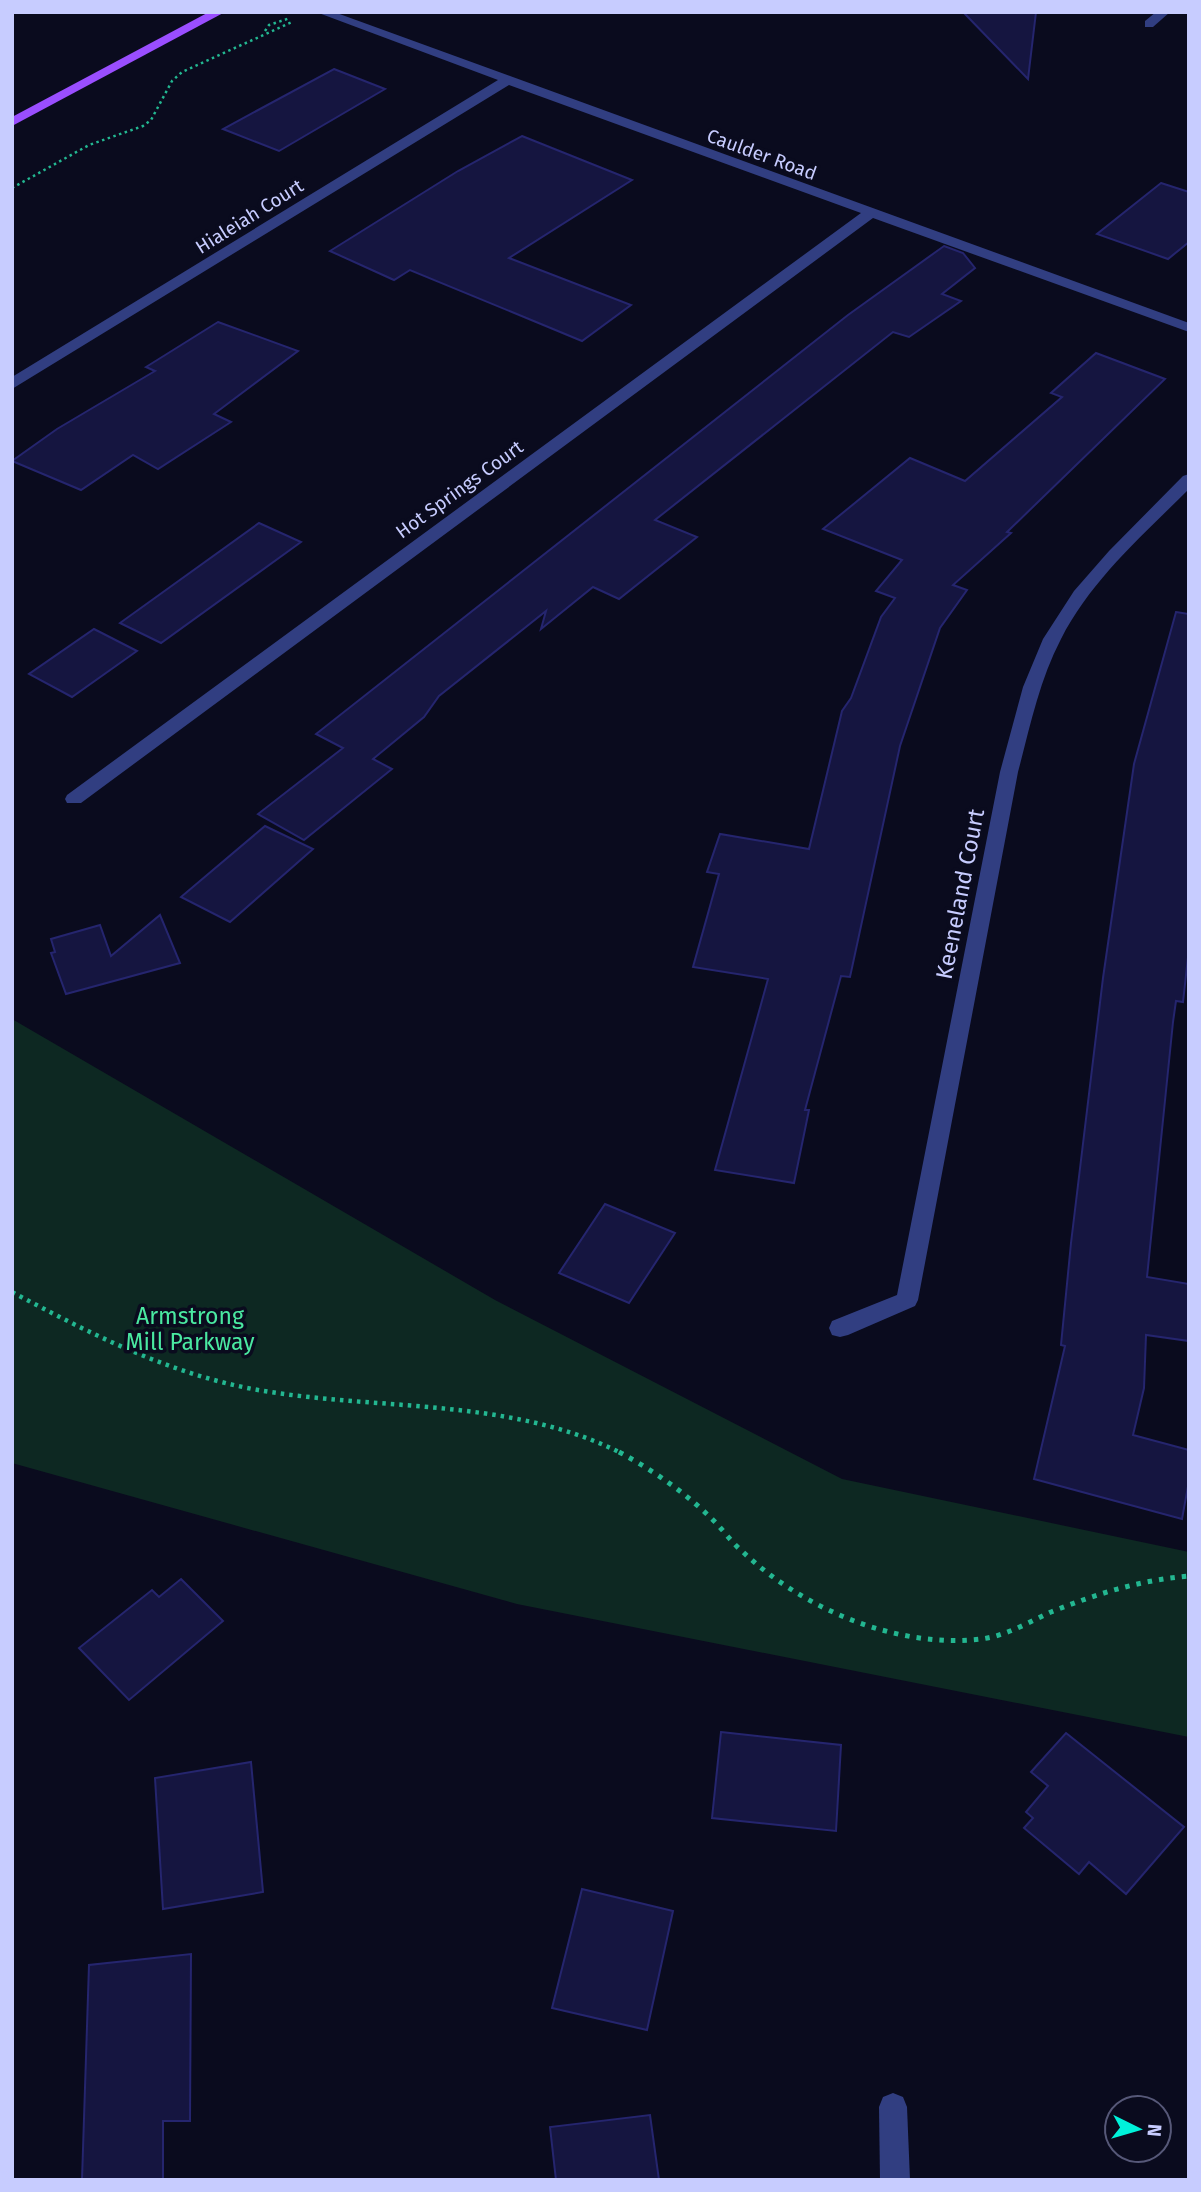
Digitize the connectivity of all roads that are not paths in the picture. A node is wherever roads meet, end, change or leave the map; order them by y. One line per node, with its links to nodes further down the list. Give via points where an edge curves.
1 (219, 12): 6 (main road)
2 (322, 12): 5 (street, Caulder Road)
3 (1164, 12): 4 (street)
4 (1149, 24)
5 (506, 81): 7 (street, Caulder Road); 9 (street, Hialeiah Court)
6 (12, 121)
7 (869, 214): 8 (street, Caulder Road); 11 (street, Hot Springs Court)
8 (1189, 328)
9 (12, 384)
10 (1189, 479): 12 (street, Keeneland Court, via 1089,584 1053,639 1027,701 1009,772 907,1300)
11 (74, 799)
12 (840, 1328)
13 (893, 2107): 14 (street)
14 (895, 2180)

